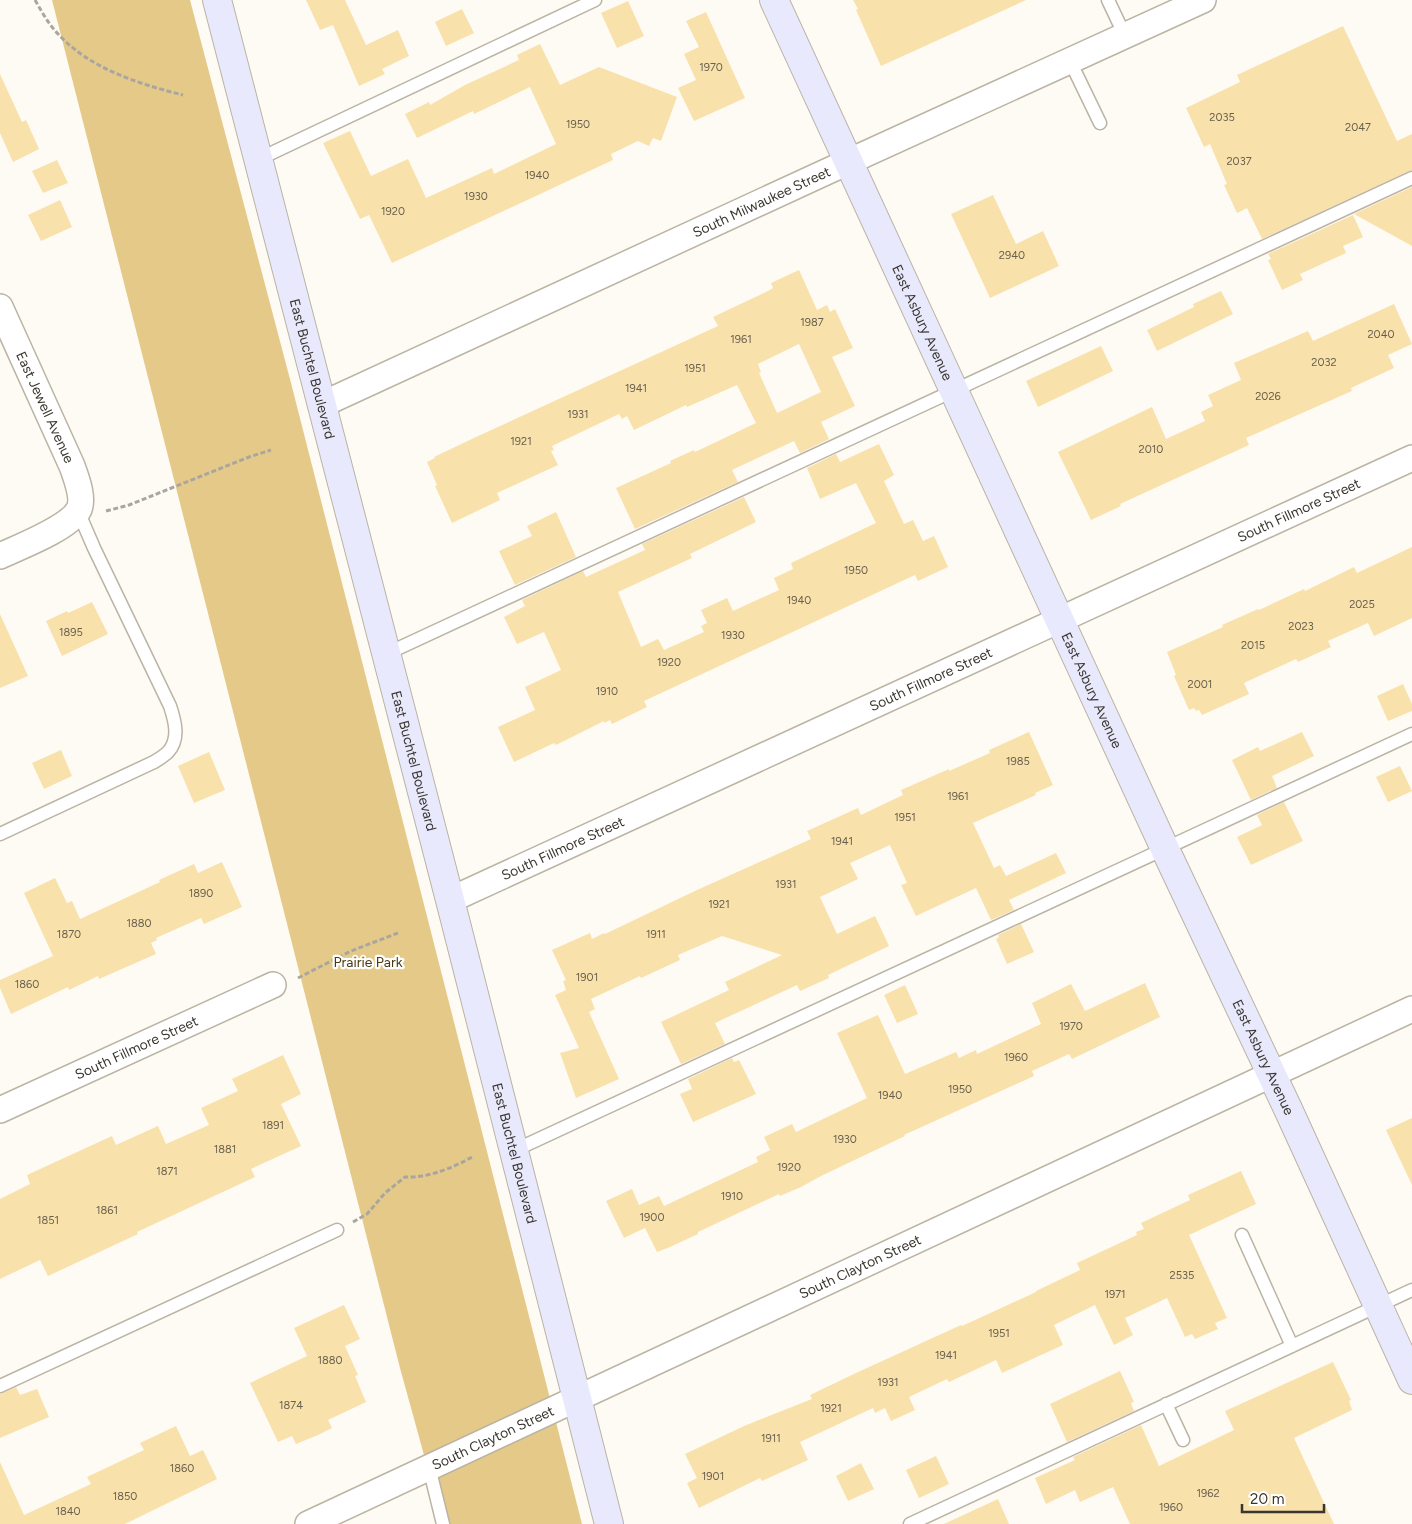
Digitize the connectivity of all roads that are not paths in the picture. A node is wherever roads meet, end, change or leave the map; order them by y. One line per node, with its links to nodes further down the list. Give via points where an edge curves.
1 (217, 0): 9 (main road, East Buchtel Boulevard)
2 (596, 0): 9 (lane)
3 (774, 0): 10 (main road, East Asbury Avenue)
4 (1108, 0): 6 (lane)
5 (1203, 0): 6 (street, South Milwaukee Street)
6 (1125, 36): 7 (street, South Milwaukee Street)
7 (1070, 61): 8 (lane); 10 (street, South Milwaukee Street)
8 (1100, 123)
9 (260, 159): 14 (main road, East Buchtel Boulevard)
10 (849, 162): 13 (main road, East Asbury Avenue); 14 (street, South Milwaukee Street)
11 (1412, 178): 13 (lane)
12 (0, 308): 16 (street, East Jewell Avenue, via 72,466 80,496)
13 (954, 390): 18 (main road, East Asbury Avenue); 19 (lane)
14 (321, 405): 19 (main road, East Buchtel Boulevard)
15 (1412, 458): 18 (street, South Fillmore Street)
16 (78, 511): 17 (street, via 58,528); 21 (lane, via 170,706 176,724 175,740 168,752 154,762)
17 (0, 556)
18 (1060, 619): 22 (main road, East Asbury Avenue); 23 (street, South Fillmore Street)
19 (386, 654): 23 (main road, East Buchtel Boulevard)
20 (1412, 734): 22 (lane)
21 (0, 834)
22 (1165, 849): 26 (main road, East Asbury Avenue); 28 (lane)
23 (450, 900): 28 (main road, East Buchtel Boulevard)
24 (273, 985): 27 (street, South Fillmore Street)
25 (1412, 1009): 26 (street, South Clayton Street)
26 (1272, 1075): 32 (main road, East Asbury Avenue); 36 (street, South Clayton Street)
27 (0, 1110)
28 (513, 1151): 36 (main road, East Buchtel Boulevard)
29 (337, 1230): 35 (lane)
30 (1242, 1235): 33 (lane)
31 (1412, 1290): 32 (lane)
32 (1378, 1306): 33 (lane); 34 (main road, East Asbury Avenue)
33 (1292, 1346): 37 (lane)
34 (1412, 1380)
35 (0, 1386)
36 (577, 1399): 39 (street, South Clayton Street); 42 (main road, East Buchtel Boulevard)
37 (1166, 1404): 38 (lane); 43 (lane)
38 (1183, 1440)
39 (429, 1468): 40 (street, South Clayton Street); 41 (lane)
40 (308, 1524)
41 (444, 1524)
42 (609, 1524)
43 (910, 1524)

